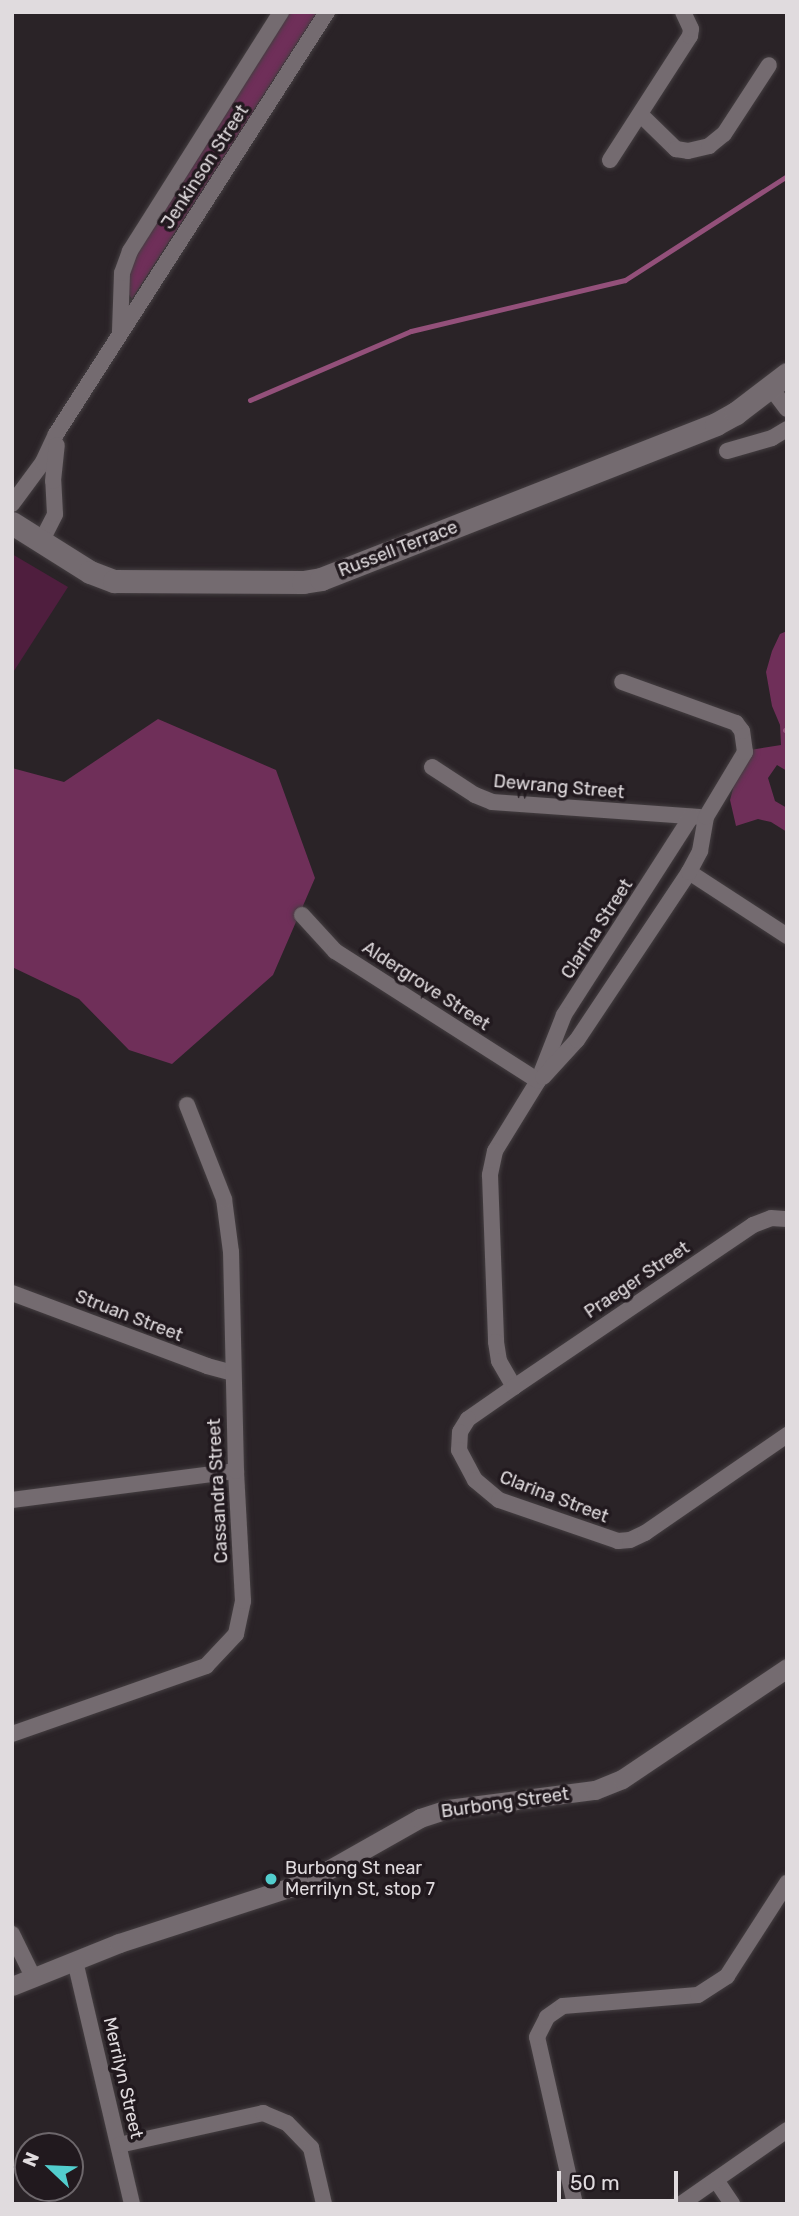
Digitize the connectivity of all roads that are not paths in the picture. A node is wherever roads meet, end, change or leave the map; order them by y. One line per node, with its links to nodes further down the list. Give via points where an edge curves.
1 (281, 12): 7 (street, Jenkinson Street, via 128,255 121,276 122,321)
2 (327, 12): 7 (street, Jenkinson Street)
3 (683, 12): 5 (street, via 690,36)
4 (769, 65): 5 (street, via 724,134 709,146 676,149)
5 (641, 115): 6 (street)
6 (610, 160)
7 (115, 342): 10 (street, Jenkinson Street)
8 (779, 381): 9 (street, Russell Terrace); 15 (main road, Russell Terrace, via 736,413 663,447 321,579 289,583 114,581)
9 (787, 409)
10 (69, 414): 13 (street, Jenkinson Street, via 43,462); 15 (street, Jenkinson Street, via 55,458 55,514)
11 (787, 429): 12 (street)
12 (727, 451)
13 (12, 504)
14 (12, 523): 15 (main road, Russell Terrace)
15 (41, 542)
16 (622, 682): 18 (street, Clarina Street, via 733,721 743,734 740,764)
17 (432, 767): 18 (street, Dewrang Street, via 492,803)
18 (699, 817): 19 (street, Clarina Street, via 700,851); 22 (street, Clarina Street, via 564,1015)
19 (689, 872): 21 (street); 22 (street, Clarina Street, via 577,1040)
20 (302, 915): 22 (street, Aldergrove Street, via 335,951)
21 (787, 936)
22 (538, 1081): 27 (street, Clarina Street, via 498,1146 490,1175 496,1348)
23 (187, 1105): 26 (street, Cassandra Street, via 224,1199 231,1252)
24 (787, 1219): 27 (street, Praeger Street, via 772,1218 753,1225)
25 (12, 1293): 26 (street, Struan Street)
26 (233, 1373): 29 (street, Cassandra Street)
27 (514, 1387): 28 (street, Clarina Street, via 462,1427 459,1450 466,1468 499,1500 613,1541 641,1535)
28 (787, 1436)
29 (236, 1471): 30 (street); 32 (street, Cassandra Street, via 243,1601 236,1634 221,1652 206,1666)
30 (12, 1500)
31 (787, 1668): 35 (street, Burbong Street, via 622,1779 595,1790 448,1809 420,1818 307,1882)
32 (12, 1734)
33 (787, 1883): 43 (street, via 727,1976 698,1995 563,2006 547,2017 537,2037)
34 (12, 1934): 36 (street)
35 (75, 1961): 36 (street, Burbong Street); 39 (street, Merrilyn Street)
36 (34, 1979): 37 (street, Burbong Street)
37 (12, 1986)
38 (787, 2130): 40 (street)
39 (119, 2145): 41 (street, Merrilyn Street); 42 (street, via 263,2113 287,2123 310,2148)
40 (716, 2180): 44 (street); 45 (street)
41 (132, 2204)
42 (324, 2204)
43 (575, 2204)
44 (681, 2204)
45 (732, 2204)

